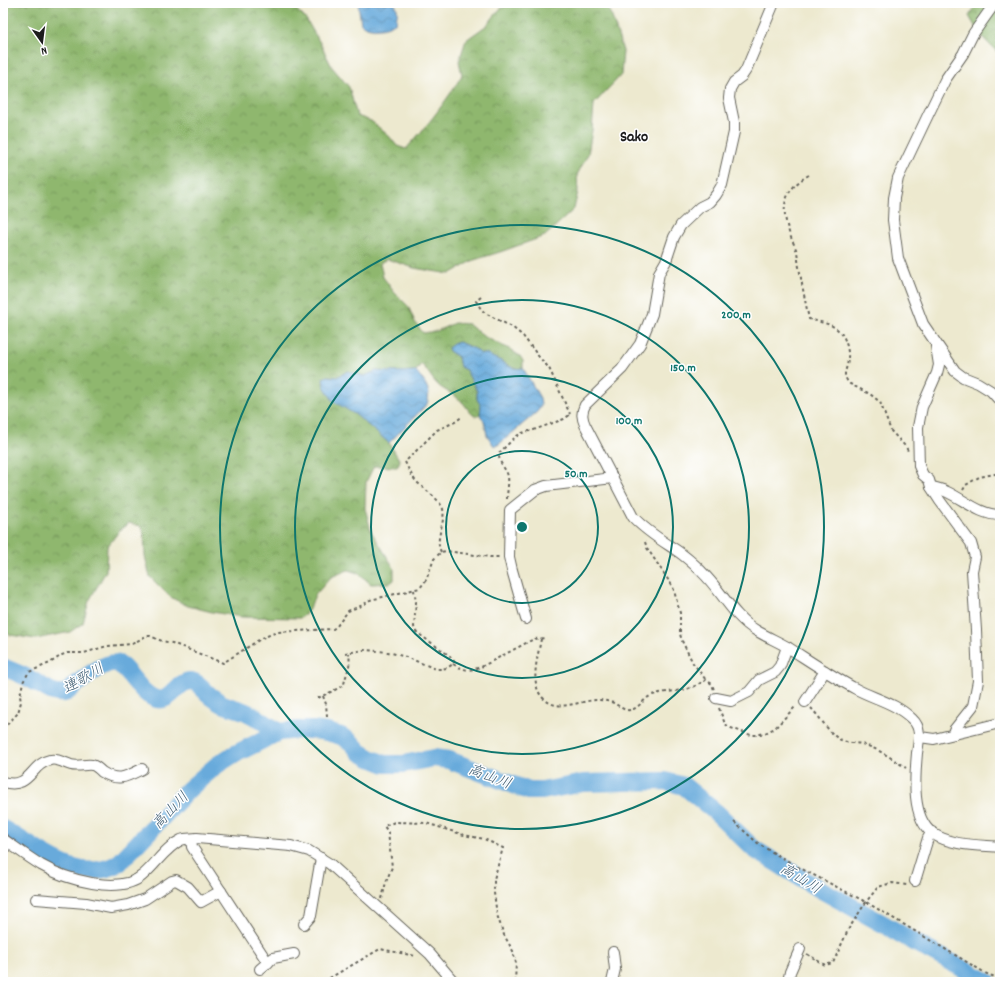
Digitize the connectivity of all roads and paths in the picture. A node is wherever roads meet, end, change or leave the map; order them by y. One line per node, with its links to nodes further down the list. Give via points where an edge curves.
1 (774, 3): 7 (street, via 746,70 730,89 728,98 734,132 722,185 710,202 700,207 681,225 660,273 652,314 640,344 622,369 585,405)
2 (995, 3): 5 (street, via 944,80 898,178 894,198 893,220 898,258 923,324)
3 (809, 175): 10 (path, via 787,195 784,215 797,253 809,319 831,326 842,334 848,354 845,371 847,381 880,402 891,431)
4 (481, 297): 8 (path, via 476,301 481,309 523,336 550,368)
5 (935, 342): 6 (street, via 955,371 991,391); 13 (street, via 939,365 922,407 918,427 919,466)
6 (1000, 401)
7 (582, 413): 8 (path); 12 (street, via 585,425)
8 (570, 414): 15 (path, via 564,419 521,433 500,452 499,460 508,476 506,505)
9 (463, 416): 18 (path, via 437,430 405,462 414,480 442,507 443,518 439,538)
10 (908, 452)
11 (1000, 473): 14 (path, via 971,481)
12 (613, 478): 15 (street, via 546,486 535,490); 17 (street, via 633,517)
13 (931, 487): 14 (street, via 940,488); 37 (street, via 971,543 975,557 972,583 978,681 973,706 954,730)
14 (957, 497): 16 (street, via 976,509)
15 (510, 510): 19 (street)
16 (1000, 515)
17 (645, 530): 24 (street, via 678,551 703,572 746,624); 29 (path, via 647,548 673,587 680,613 682,641 693,663)
18 (441, 552): 19 (path); 20 (path, via 434,559 422,586)
19 (509, 557): 21 (street)
20 (414, 590): 27 (path, via 416,632 450,656); 36 (path, via 370,600 348,611 333,629 288,630 269,634 223,663 150,636 132,644 107,646 84,653 67,653 27,674 23,682 18,713)
21 (526, 619)
22 (546, 638): 23 (path)
23 (541, 639): 27 (path, via 534,639 472,670 464,670); 29 (path, via 536,684 543,698 558,706 594,700 606,701 630,710 651,696 664,691 692,687)
24 (787, 647): 28 (street); 32 (street, via 775,672 759,680 749,692 731,701)
25 (346, 653): 26 (path)
26 (349, 653): 27 (path, via 365,650 388,652 441,670); 30 (path, via 350,668 344,684)
27 (453, 664)
28 (825, 671): 33 (street); 38 (street, via 858,690 898,707 913,720)
29 (706, 680): 32 (path, via 712,684)
30 (323, 695): 31 (path); 34 (path)
31 (318, 698)
32 (716, 698): 33 (path, via 725,724 751,735 775,728 791,710)
33 (805, 702): 40 (path, via 840,740 864,744)
34 (327, 716)
35 (1000, 723): 37 (street)
36 (3, 729)
37 (954, 734): 38 (street, via 934,739)
38 (920, 737): 40 (street)
39 (142, 769): 41 (street, via 124,778 117,778 109,776 95,766 77,766 51,760 44,762 24,781 17,784)
40 (916, 772): 43 (street, via 918,810)
41 (3, 782)
42 (734, 822): 51 (path, via 760,845)
43 (932, 832): 46 (street, via 954,842); 48 (street)
44 (3, 839): 45 (street, via 42,866 67,877 109,886 126,884 142,877 170,848 182,840)
45 (191, 839): 47 (street, via 291,846 309,851); 49 (street, via 192,847)
46 (1000, 847)
47 (321, 858): 52 (street); 53 (street, via 311,916)
48 (915, 881): 51 (path, via 907,886 892,883 878,887)
49 (221, 891): 50 (street, via 201,902 188,887 176,880 145,899 111,908); 56 (street, via 264,966 273,958)
50 (36, 899)
51 (866, 902): 54 (path, via 848,930 833,963 825,965); 58 (path)
52 (380, 909): 57 (street); 61 (path, via 392,868 388,832 384,826 395,822 434,824 484,839 503,848 494,879 494,893 497,915 516,962)
53 (304, 924)
54 (800, 949): 63 (street)
55 (613, 952): 62 (street, via 615,969)
56 (294, 954)
57 (430, 954): 59 (path, via 416,956 380,949); 60 (street)
58 (1000, 980)
59 (326, 982)
60 (454, 982)
61 (515, 982)
62 (612, 982)
63 (788, 982)

